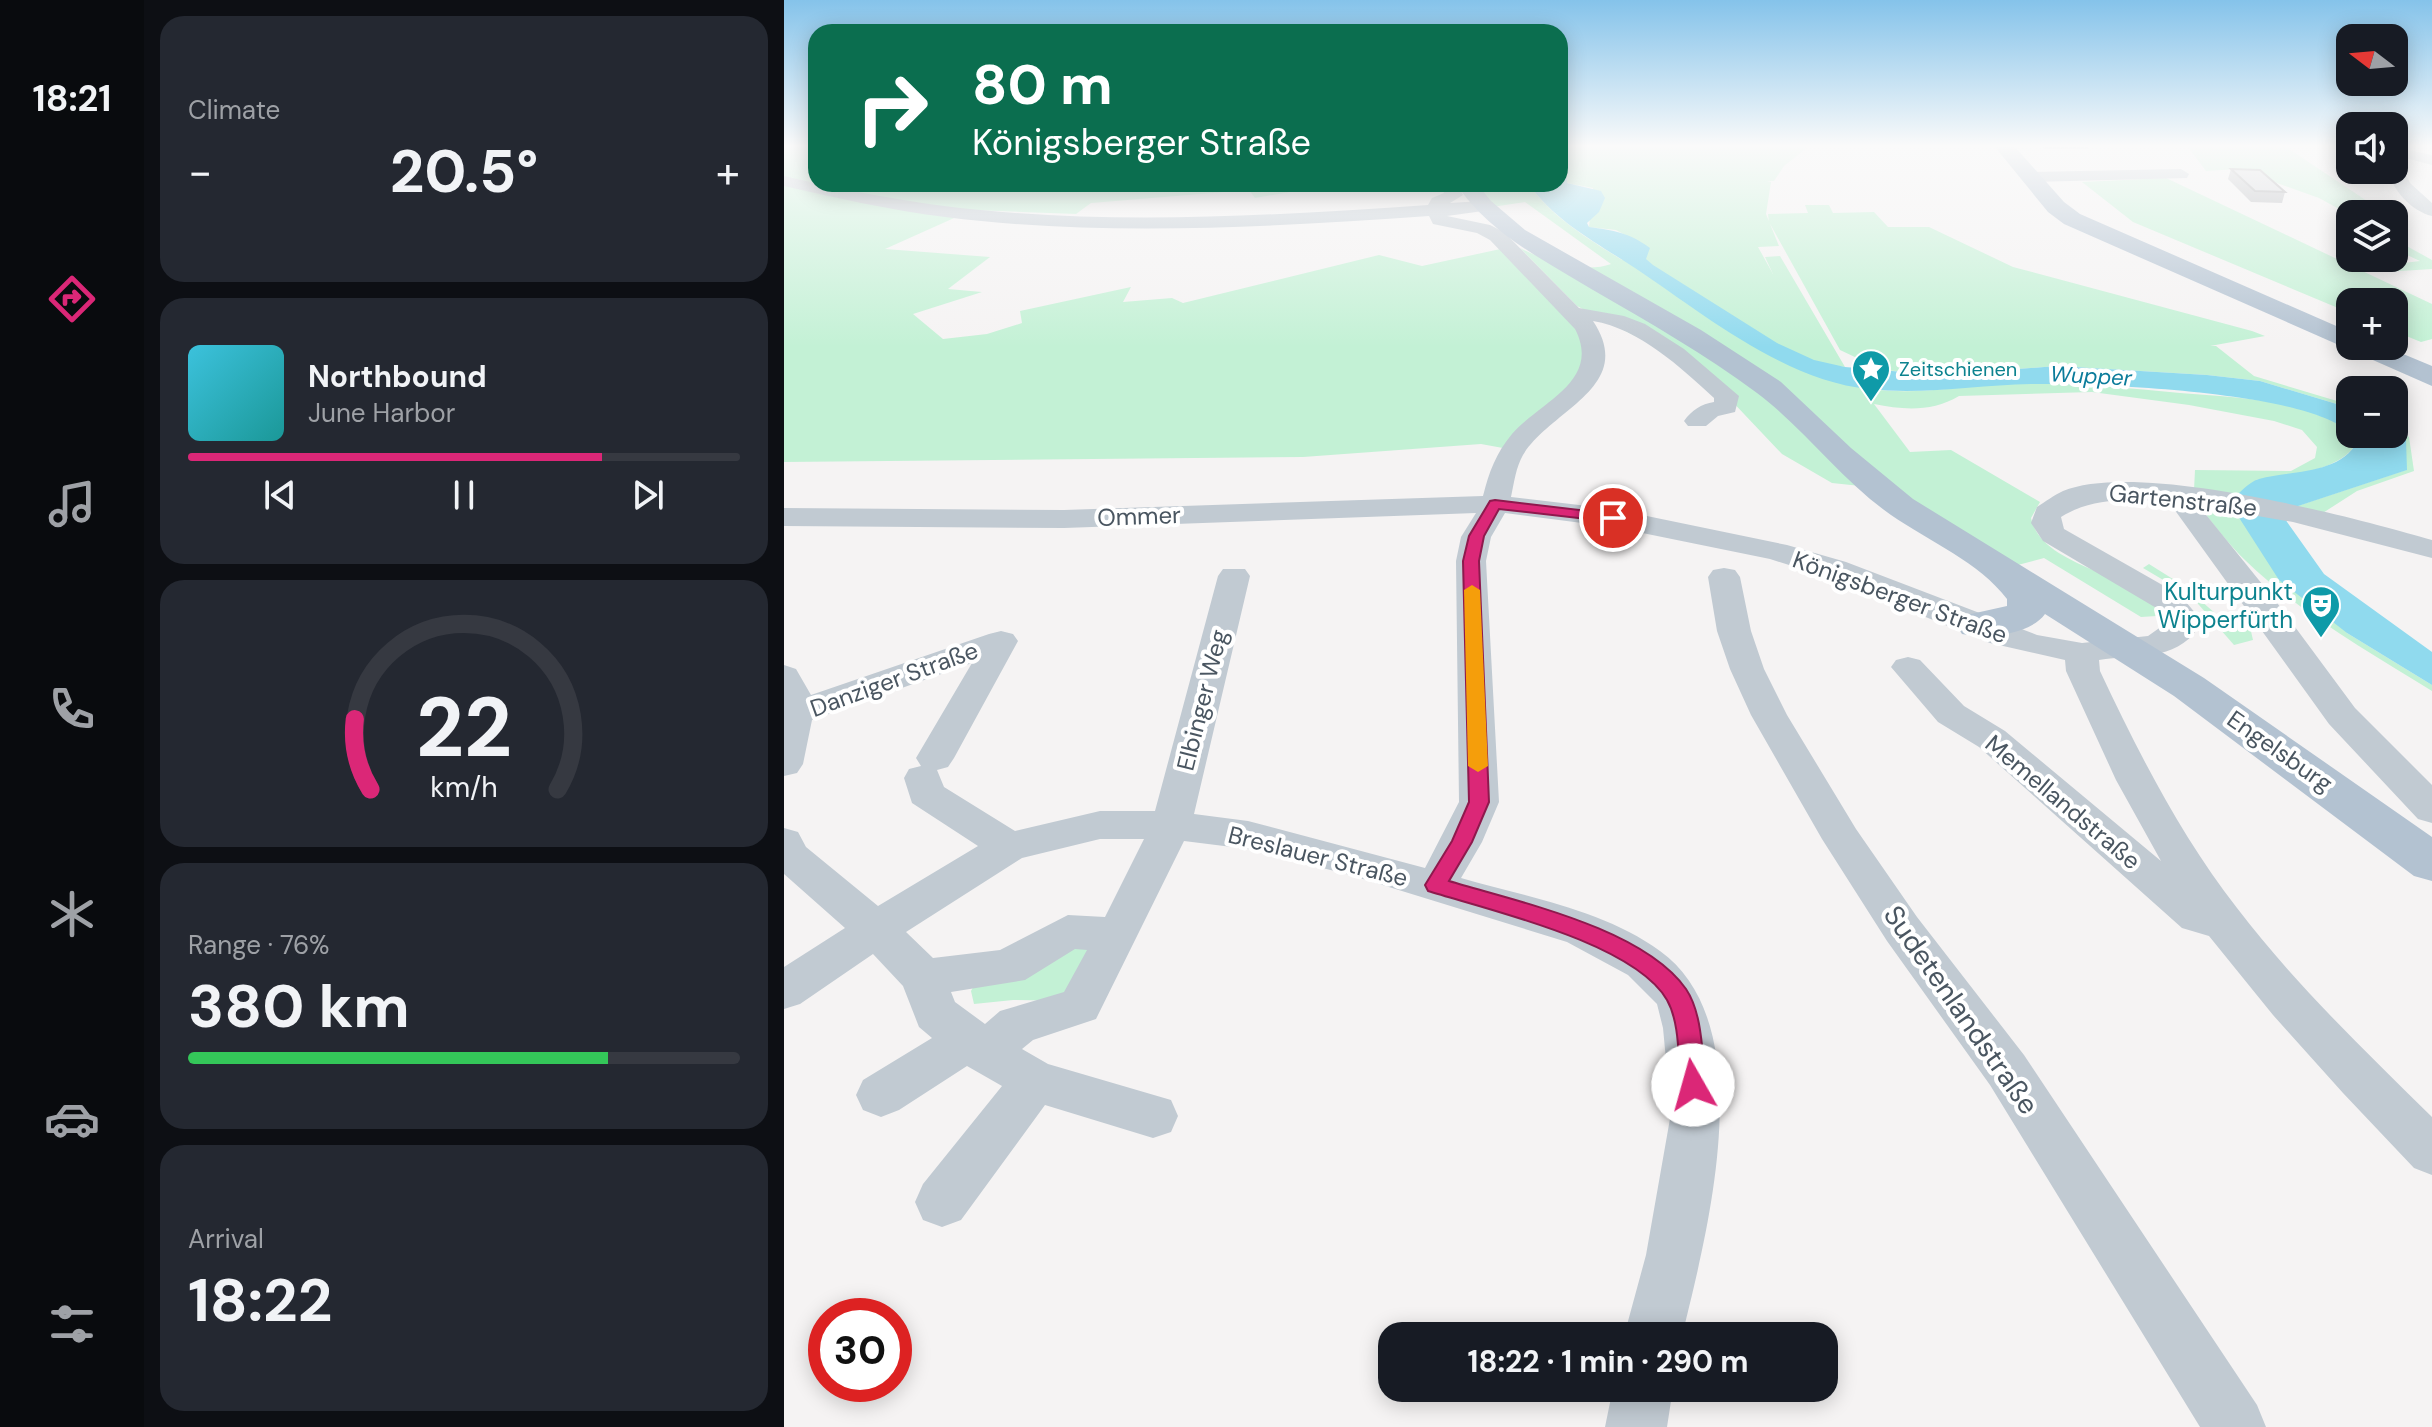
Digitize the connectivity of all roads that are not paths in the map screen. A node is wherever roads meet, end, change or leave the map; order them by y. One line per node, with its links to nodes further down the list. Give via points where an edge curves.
1 (956, 214): 2 (street, via 1026,221 1201,222)
2 (1365, 214)
3 (1437, 214): 6 (street, via 1440,220 1497,236)
4 (1493, 214): 20 (main road, Engelsburg, via 1553,258 1691,336 1770,388 1901,506)
5 (2065, 214): 7 (main road)
6 (1575, 314): 10 (street, via 1614,318 1699,371 1727,396 1726,407 1710,410); 12 (street, via 1595,340 1595,365 1579,387 1519,441 1498,483)
7 (2336, 336)
8 (2393, 360): 9 (main road)
9 (2432, 377)
10 (1697, 421)
11 (2196, 498): 15 (street, Gartenstraße); 22 (street, Gartenstraße, via 2091,492 2059,502 2046,518 2058,540 2169,602 2181,615); 27 (street, via 2184,506 2342,716)
12 (1495, 504): 13 (street, Ommer, via 1064,519); 21 (street, Königsberger Straße, via 1613,518 1776,551); 32 (street, via 1476,536 1471,561 1479,802)
13 (798, 518): 16 (street)
14 (2432, 524): 15 (street, via 2415,525)
15 (2403, 540): 17 (street, Gartenstraße)
16 (784, 546)
17 (2432, 549)
18 (1234, 576): 28 (street, Elbinger Weg)
19 (1724, 577): 47 (street, Sudetenlandstraße, via 1747,669 1842,839 2007,1070)
20 (2011, 578): 21 (main road, via 2027,599 2026,612); 22 (main road, Engelsburg)
21 (1976, 625): 22 (street, Königsberger Straße, via 2021,642)
22 (2136, 643): 31 (main road, Engelsburg); 33 (street, Memellandstraße, via 2083,671 2131,776)
23 (1908, 667): 33 (street, Memellandstraße, via 1951,714 1992,739 2197,916)
24 (784, 676): 25 (street, Danziger Straße, via 793,687)
25 (796, 713): 26 (street, Danziger Straße); 30 (street, Danziger Straße, via 1001,641 929,768 926,794)
26 (784, 764)
27 (2426, 804)
28 (1171, 825): 30 (street, Breslauer Straße, via 1100,825); 32 (street, Breslauer Straße, via 1248,835); 35 (street, Elbinger Weg)
29 (784, 842): 34 (street, via 789,855)
30 (1010, 847): 34 (street, Breslauer Straße)
31 (2432, 863)
32 (1436, 885): 44 (street, via 1582,930 1644,963 1677,995 1687,1028 1696,1113 1674,1255)
33 (2226, 923): 42 (street, Memellandstraße, via 2325,1041)
34 (878, 931): 36 (street); 37 (street, Breslauer Straße)
35 (1118, 934): 36 (street, via 1068,932 1009,967); 38 (street, Elbinger Weg, via 1080,1006 1017,1025)
36 (923, 977): 38 (street, via 936,1014)
37 (784, 991)
38 (978, 1046): 39 (street); 40 (street, Elbinger Weg)
39 (1035, 1081): 41 (street); 43 (street)
40 (881, 1095)
41 (1153, 1116)
42 (2432, 1152)
43 (942, 1202)
44 (1657, 1322)
45 (1640, 1402): 46 (street)
46 (1636, 1427)
47 (2235, 1427)

